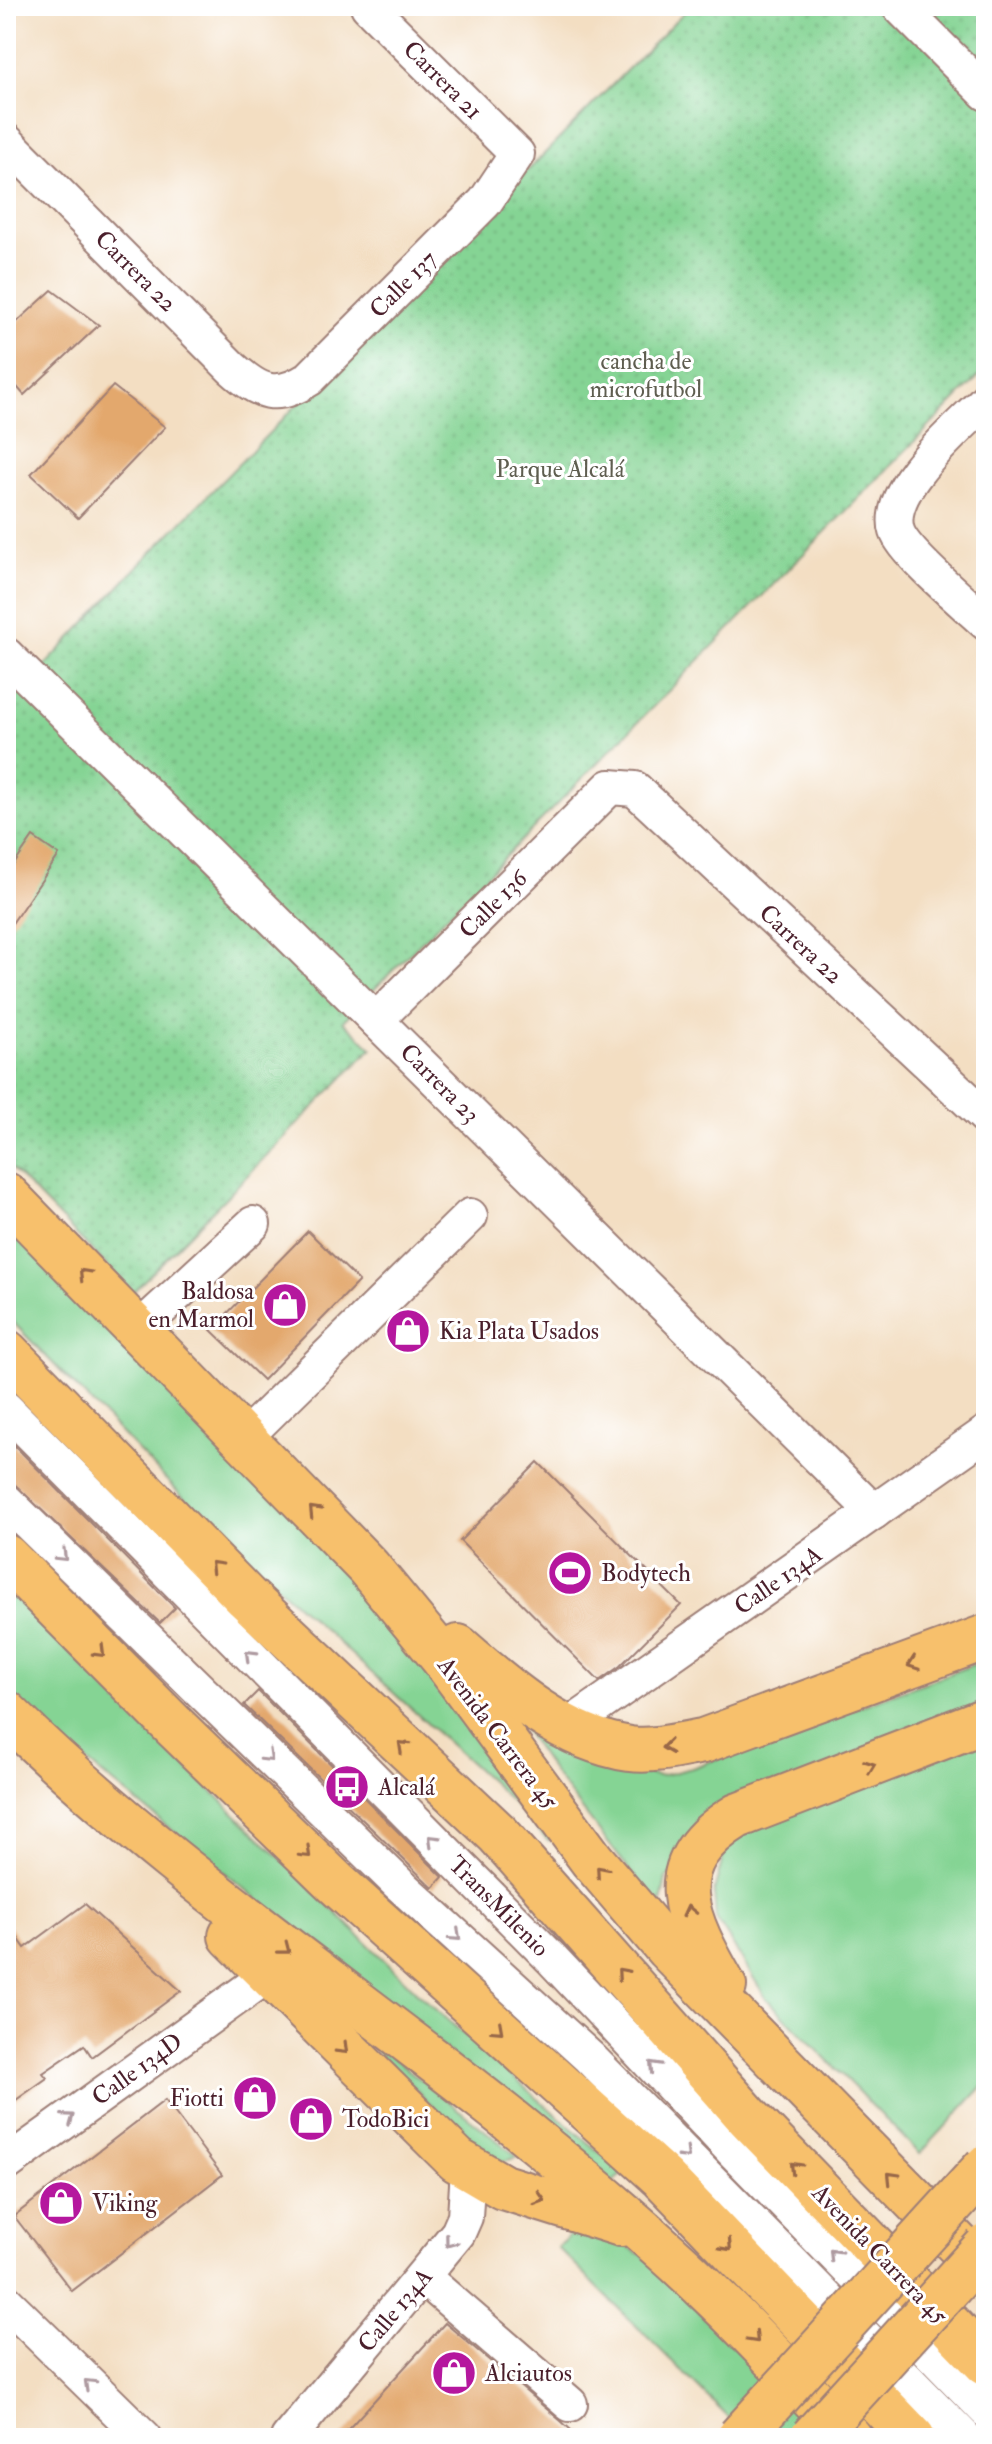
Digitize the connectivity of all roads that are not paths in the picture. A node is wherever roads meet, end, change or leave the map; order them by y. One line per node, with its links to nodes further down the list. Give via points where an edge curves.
1 (368, 6): 5 (street, Carrera 21)
2 (899, 6): 3 (street)
3 (986, 93)
4 (6, 141): 6 (street, Carrera 22, via 232,368 252,386)
5 (517, 154): 6 (street, Calle 137, via 485,202 309,379 291,391)
6 (272, 392)
7 (986, 400): 8 (street, via 904,487 895,517 897,533 908,548)
8 (986, 623)
9 (11, 671): 11 (street, Carrera 23)
10 (610, 787): 11 (street, Calle 136); 12 (street, Carrera 22, via 635,789)
11 (376, 1020): 22 (street, Carrera 23)
12 (986, 1117)
13 (15, 1207): 16 (main road, Avenida Carrera 45, one-way to 13)
14 (470, 1216): 20 (street)
15 (253, 1224): 16 (street)
16 (138, 1330): 20 (main road, Avenida Carrera 45)
17 (6, 1352): 40 (main road, Avenida Carrera 45, one-way to 17, via 748,2117 498,1834 246,1597)
18 (6, 1409): 42 (street, TransMilenio, one-way to 18, via 551,1958)
19 (986, 1433): 22 (street, Calle 134A)
20 (244, 1438): 24 (main road, Avenida Carrera 45, one-way to 20)
21 (6, 1501): 49 (street, TransMilenio, one-way to 49, via 399,1884 589,2057)
22 (874, 1512): 27 (street, Calle 134A)
23 (6, 1557): 48 (main road, one-way to 48, via 336,1883 663,2178)
24 (368, 1567): 27 (main road, via 499,1684 539,1713); 31 (main road, Avenida Carrera 45, one-way to 24, via 667,1948 592,1860 442,1657)
25 (986, 1637): 27 (main road, one-way to 27, via 703,1741 631,1749)
26 (986, 1720): 31 (main road, one-way to 26, via 689,1918 687,1878 697,1847 737,1816)
27 (569, 1726)
28 (12, 1729): 29 (main road)
29 (74, 1775): 30 (main road); 35 (main road, one-way to 35, via 284,1949 505,2116)
30 (268, 1975): 32 (street, Calle 134D, one-way to 30); 34 (main road, one-way to 34)
31 (749, 2030): 37 (main road, Avenida Carrera 45, one-way to 31)
32 (6, 2164)
33 (986, 2167): 45 (main road, bridge)
34 (468, 2168): 35 (main road, one-way to 35, via 527,2195); 38 (street, Calle 134A, one-way to 38, via 465,2217)
35 (638, 2229): 47 (main road, one-way to 47, via 712,2295)
36 (986, 2247): 46 (main road, bridge)
37 (986, 2273)
38 (423, 2277): 41 (street); 44 (street, Calle 134A)
39 (6, 2302): 43 (street, one-way to 39)
40 (986, 2363)
41 (570, 2404)
42 (986, 2410)
43 (145, 2438)
44 (288, 2438)
45 (739, 2438)
46 (812, 2438)
47 (850, 2438)
48 (913, 2438)
49 (965, 2438)

